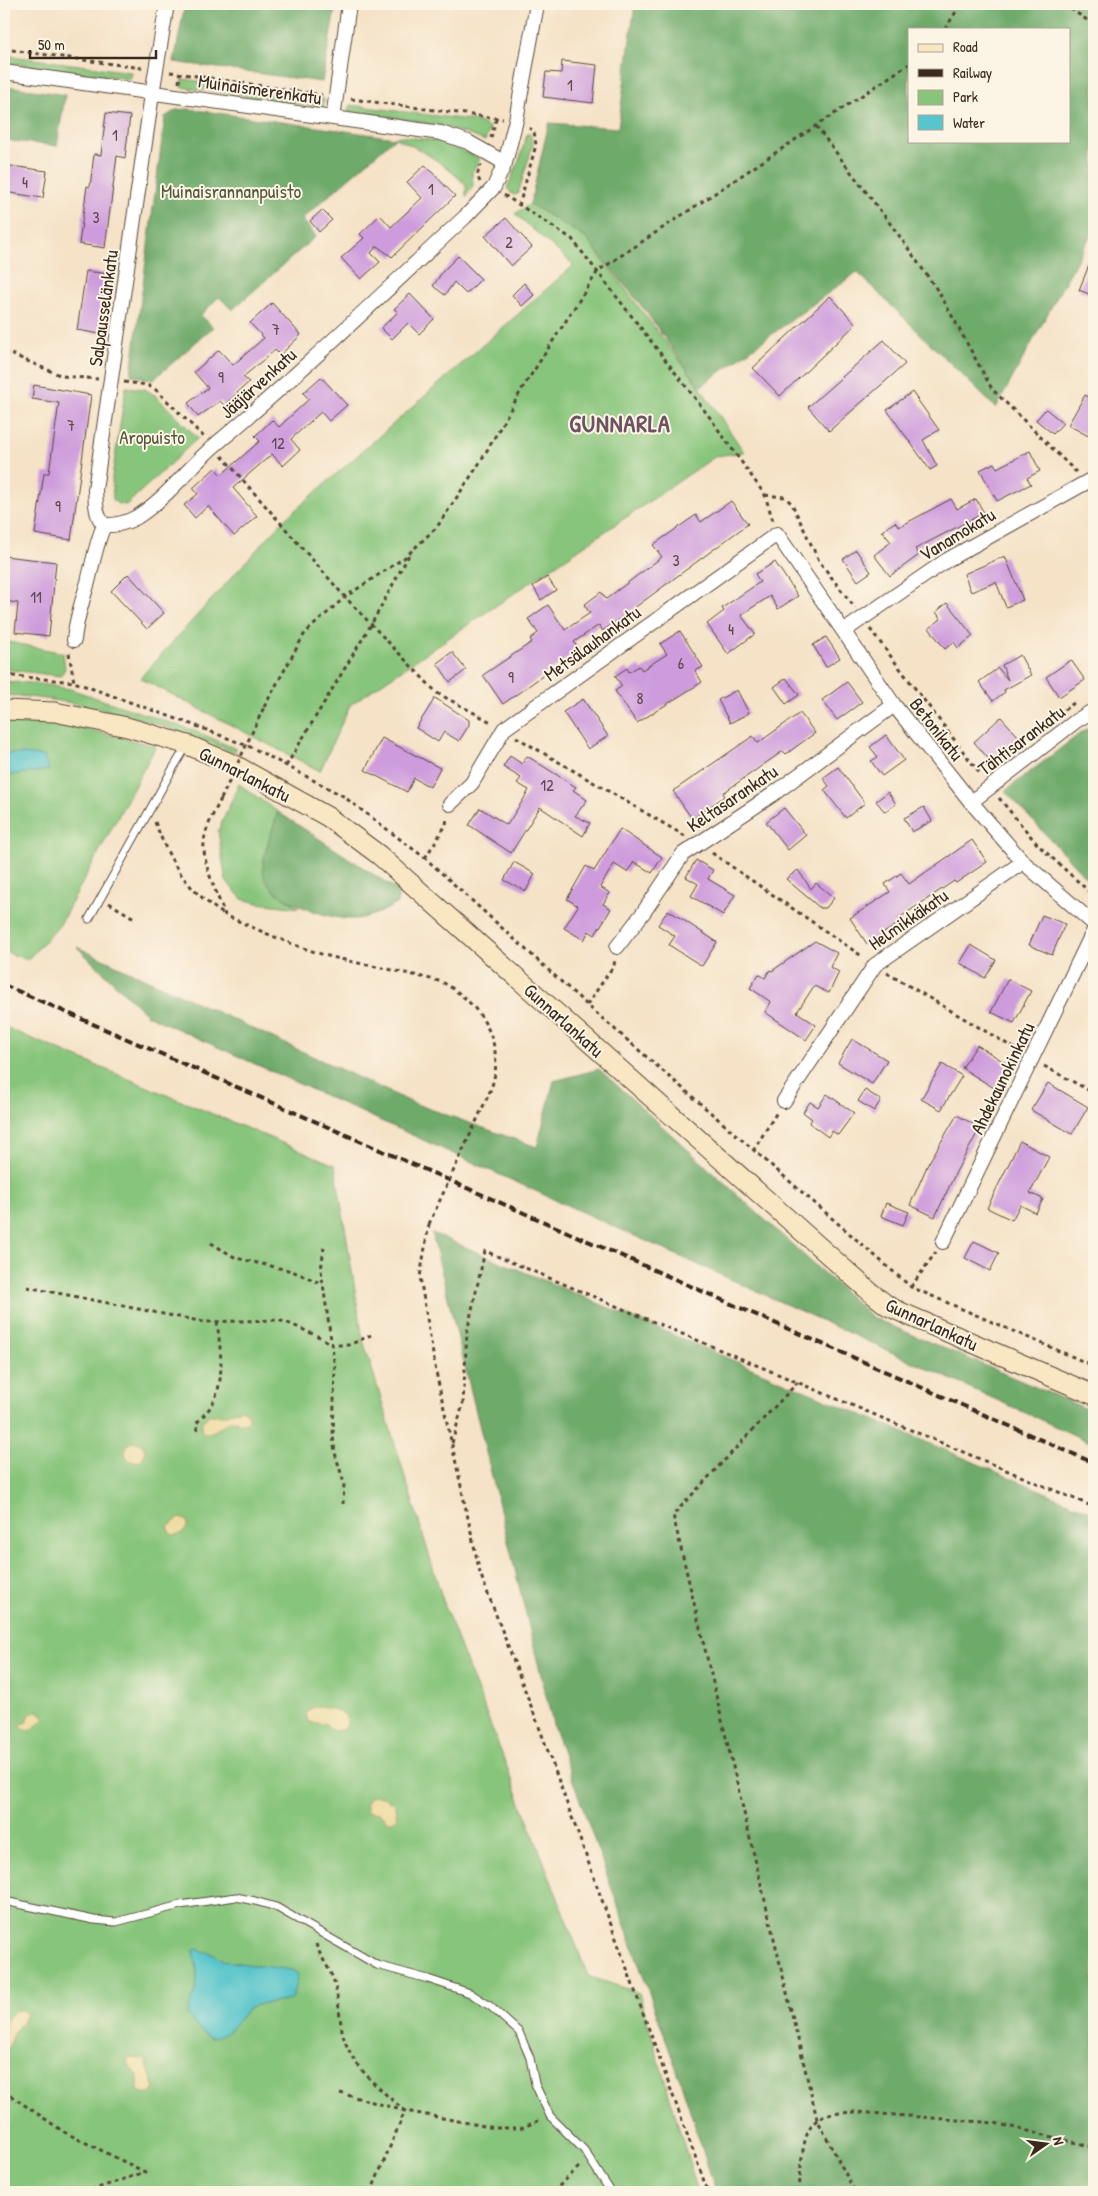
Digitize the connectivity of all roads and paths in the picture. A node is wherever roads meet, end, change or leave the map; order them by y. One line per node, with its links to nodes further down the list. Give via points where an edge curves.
1 (167, 4): 11 (street, Salpausselänkatu)
2 (349, 4): 13 (street)
3 (536, 4): 17 (street, Jääjärvenkatu)
4 (961, 4): 7 (path)
5 (1064, 4): 6 (path)
6 (1094, 25)
7 (946, 28)
8 (908, 65): 15 (path)
9 (4, 72): 11 (street, Muinaismerenkatu)
10 (180, 74): 12 (path)
11 (152, 94): 12 (street, Muinaismerenkatu); 24 (street, Salpausselänkatu, via 96,490 96,506)
12 (176, 97): 13 (street, Muinaismerenkatu)
13 (333, 118): 16 (street, Muinaismerenkatu, via 441,133)
14 (496, 119): 16 (path)
15 (816, 126): 19 (path); 22 (path, via 940,294 992,389)
16 (488, 152): 17 (street, Muinaismerenkatu); 18 (path, via 477,175 482,184)
17 (506, 163): 18 (street, Jääjärvenkatu)
18 (494, 187): 19 (path, via 519,206 563,231); 24 (street, Jääjärvenkatu, via 157,501 124,523)
19 (598, 271): 23 (path); 26 (path, via 437,527)
20 (123, 382): 21 (path)
21 (122, 391)
22 (1091, 480): 27 (street, Vanamokatu, via 947,560)
23 (765, 495): 25 (path); 27 (path, via 784,497 792,504 820,561)
24 (104, 525): 30 (street, via 96,544)
25 (777, 534): 29 (street, Betonikatu); 35 (street, Metsälauhankatu)
26 (411, 551): 28 (path); 46 (path, bridge, via 345,597 304,632 264,707 210,821 204,844 209,874)
27 (862, 618): 29 (street, Vanamokatu); 38 (path)
28 (372, 624): 35 (path, via 437,693); 37 (path)
29 (844, 631): 32 (street, Betonikatu)
30 (74, 640): 31 (path, via 70,653 74,682)
31 (4, 676)
32 (894, 705): 39 (street, Betonikatu); 42 (street, Keltasarankatu)
33 (4, 710): 36 (street, Gunnarlankatu, via 54,712 127,727)
34 (1094, 710): 38 (street, Tähtisarankatu)
35 (504, 729): 40 (street, Metsälauhankatu, via 472,783); 42 (path)
36 (188, 745): 41 (lane); 69 (street, Gunnarlankatu, via 235,766 328,817 379,855 888,1306)
37 (286, 766)
38 (990, 787): 39 (street, Tähtisarankatu); 44 (path, via 1038,845)
39 (971, 802): 43 (street, Betonikatu)
40 (450, 804): 53 (path, via 446,825 425,858)
41 (150, 810): 45 (lane); 46 (path, via 167,854 179,873 203,900)
42 (699, 844): 51 (street, Keltasarankatu, via 683,854); 52 (path)
43 (1023, 862): 49 (street, Betonikatu); 52 (street, Helmikkäkatu)
44 (1094, 896)
45 (101, 898): 47 (path); 48 (lane)
46 (225, 915): 71 (path, bridge, via 327,956 446,984 477,1008 491,1033 496,1055 495,1083 429,1224 420,1277)
47 (134, 918)
48 (89, 919)
49 (1094, 924)
50 (1094, 930): 54 (street, Ahdekaunokinkatu)
51 (617, 947): 53 (path, via 614,965)
52 (875, 965): 54 (path); 56 (street, Helmikkäkatu)
53 (587, 1005): 57 (path)
54 (1032, 1059): 55 (path); 58 (street, Ahdekaunokinkatu)
55 (1094, 1092)
56 (784, 1101): 57 (path)
57 (753, 1151): 63 (path)
58 (943, 1242): 63 (path)
59 (211, 1243): 61 (path, via 236,1258 292,1271)
60 (324, 1247): 61 (path)
61 (323, 1284): 66 (path)
62 (27, 1287): 64 (path, via 204,1322)
63 (911, 1287): 67 (path)
64 (217, 1321): 66 (path, via 278,1320); 70 (path, via 222,1360 220,1379 210,1408 196,1424)
65 (371, 1335): 66 (path, via 349,1345)
66 (332, 1345): 72 (path, via 336,1386 333,1436 344,1483)
67 (1094, 1366)
68 (798, 1382): 71 (path, via 485,1251 467,1332 463,1404); 73 (path); 80 (path, via 673,1515)
69 (1094, 1395)
70 (198, 1430)
71 (451, 1444): 89 (path, via 480,1573)
72 (344, 1504)
73 (1094, 1507)
74 (4, 1901): 75 (lane, via 116,1922 180,1905 236,1897 276,1907)
75 (311, 1927): 78 (path, via 333,1980 344,2035 353,2056 363,2072); 79 (lane, via 376,1965 470,1994 490,2006 519,2032 530,2058 535,2084)
76 (4, 2091): 85 (path, via 64,2132 145,2172)
77 (340, 2093): 78 (path)
78 (405, 2111): 79 (path, via 495,2128 521,2128); 86 (path)
79 (550, 2116): 82 (lane)
80 (817, 2119): 81 (path, via 857,2112 995,2123); 90 (path, via 805,2135); 91 (path)
81 (1094, 2148)
82 (588, 2157): 87 (path); 88 (lane)
83 (4, 2175): 84 (path)
84 (12, 2192)
85 (86, 2192)
86 (371, 2192)
87 (553, 2192)
88 (611, 2192)
89 (708, 2192)
90 (799, 2192)
91 (855, 2192)

